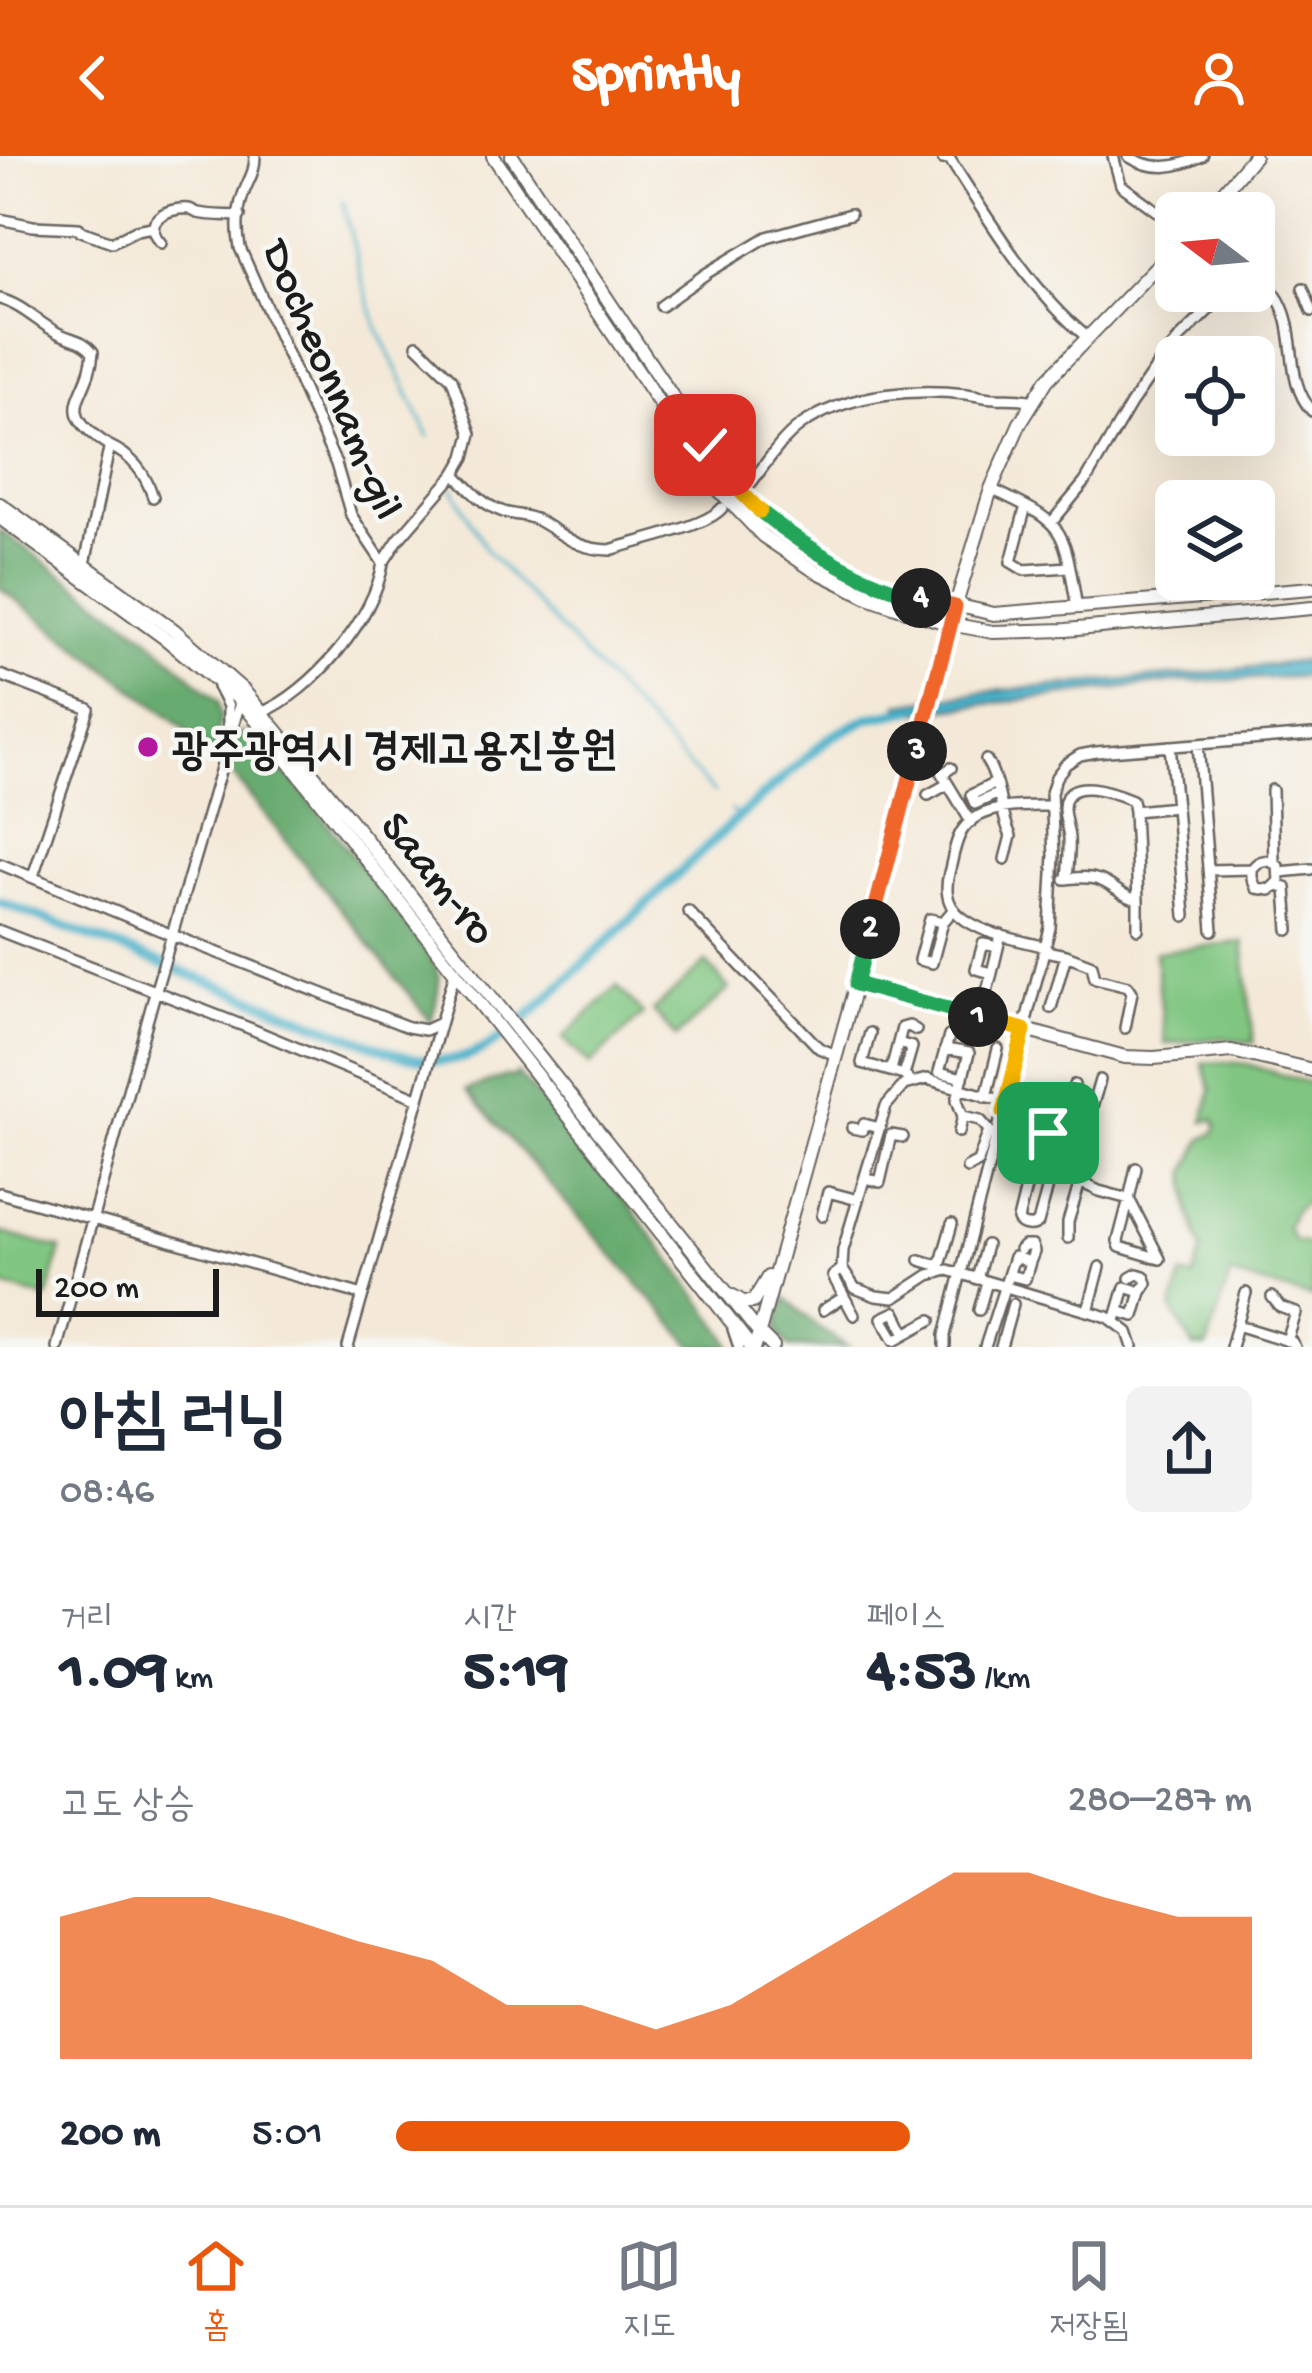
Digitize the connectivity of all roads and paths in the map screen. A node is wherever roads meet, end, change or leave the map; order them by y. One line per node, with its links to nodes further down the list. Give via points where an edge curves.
1 (255, 156): 12 (street, Docheonnam-gil)
2 (493, 156): 44 (main road, via 731,505 810,568)
3 (512, 156): 41 (main road, via 755,508 852,572)
4 (1113, 156): 10 (street, via 1121,185)
5 (1128, 156): 6 (street, via 1172,167)
6 (1202, 156)
7 (1254, 156): 9 (main road)
8 (943, 159): 23 (street)
9 (1223, 192)
10 (1155, 210)
11 (850, 214): 20 (street, via 754,243)
12 (239, 216): 14 (street, Docheonnam-gil, via 186,209); 37 (street, Docheonnam-gil, via 244,259 340,473 351,515)
13 (0, 219): 14 (street, Docheonnam-gil, via 79,227 112,242)
14 (152, 227): 15 (street)
15 (161, 243)
16 (1155, 267): 23 (main road)
17 (1308, 292): 21 (street)
18 (1275, 295): 26 (street, via 1296,386)
19 (0, 299): 27 (street, via 91,347 77,412)
20 (661, 306)
21 (1312, 311)
22 (1207, 312): 36 (street, via 1158,364)
23 (1087, 337): 25 (main road)
24 (417, 345): 28 (street, via 452,379 471,427)
25 (1032, 401): 29 (street, via 949,393 848,403 793,431); 30 (main road)
26 (1312, 411)
27 (108, 445): 31 (street, via 137,465); 38 (street)
28 (455, 474): 34 (street, Docheonnam-gil, via 500,511 600,549 699,523); 37 (street, Docheonnam-gil)
29 (751, 483)
30 (991, 489): 33 (street); 41 (main road)
31 (152, 497)
32 (0, 504): 38 (main road, Saam-ro)
33 (1026, 506): 36 (street); 39 (street, via 1012,562 1024,570)
34 (722, 508)
35 (0, 518): 46 (main road, Saam-ro)
36 (1052, 522): 39 (street)
37 (382, 562): 48 (street, Docheonnam-gil, via 367,608 326,664)
38 (85, 564): 47 (main road, Saam-ro, via 174,630)
39 (1070, 566): 42 (street)
40 (1312, 587): 42 (main road)
41 (955, 607): 42 (main road, via 994,614); 44 (main road)
42 (1077, 608)
43 (1312, 608): 44 (main road, via 1019,632)
44 (950, 625): 91 (main road)
45 (0, 675): 72 (street, via 88,709)
46 (212, 676): 47 (main road, Saam-ro); 53 (street, via 228,706)
47 (242, 696): 48 (main road, Saam-ro); 49 (main road, Saam-ro); 53 (street)
48 (262, 713): 88 (main road, Saam-ro)
49 (264, 729): 53 (street, via 240,726); 90 (main road, Saam-ro)
50 (1312, 735): 51 (street)
51 (1198, 744): 52 (street); 71 (street)
52 (1170, 746): 61 (street, via 1080,755 1056,777); 62 (street)
53 (226, 750): 86 (street)
54 (986, 760): 63 (street)
55 (951, 768): 56 (street, via 942,774)
56 (948, 784): 59 (street); 65 (street)
57 (1271, 790): 69 (street)
58 (1113, 792): 60 (street); 64 (street, via 1132,800); 73 (street, via 1093,787 1066,799)
59 (928, 795)
60 (1105, 802)
61 (1052, 806): 63 (street); 74 (street)
62 (1176, 807): 64 (street); 79 (street)
63 (1000, 810): 65 (street); 66 (street, via 1011,836)
64 (1134, 811): 76 (street)
65 (971, 822): 77 (street, via 946,884)
66 (1005, 859)
67 (0, 864): 72 (street)
68 (1252, 868): 69 (street, via 1262,860); 71 (street); 75 (street, via 1256,888)
69 (1277, 868): 70 (street); 75 (street)
70 (1312, 869)
71 (1208, 870): 82 (street)
72 (32, 876): 86 (street)
73 (1067, 879): 74 (street); 76 (street, via 1102,880)
74 (1054, 880): 87 (street)
75 (1276, 886): 83 (street, via 1286,888)
76 (1138, 900): 81 (street)
77 (954, 909): 80 (street); 85 (street)
78 (688, 911): 105 (street, via 819,1048)
79 (1185, 916)
80 (943, 922)
81 (1138, 929)
82 (1213, 929)
83 (1289, 929)
84 (0, 931): 92 (street)
85 (1001, 934): 87 (street); 93 (street)
86 (171, 938): 92 (street); 97 (street, via 408,1027)
87 (1045, 949): 89 (street); 99 (street)
88 (459, 955): 90 (street); 94 (main road, Saam-ro)
89 (1066, 956): 95 (street); 96 (street, via 1092,965 1095,978 1128,986)
90 (455, 971): 94 (main road, Saam-ro); 97 (street)
91 (856, 984): 99 (main road); 105 (main road)
92 (156, 990): 113 (street); 137 (street)
93 (987, 991)
94 (485, 1000): 106 (main road, Saam-ro)
95 (1051, 1008)
96 (1125, 1028)
97 (439, 1029): 113 (street)
98 (916, 1030): 102 (street, via 902,1028)
99 (1024, 1030): 108 (main road, via 1125,1057 1232,1052); 116 (street)
100 (870, 1033): 107 (street, via 862,1064)
101 (949, 1036): 103 (street)
102 (898, 1043): 107 (street); 109 (street, via 912,1047)
103 (945, 1049): 112 (street, via 939,1072); 112 (street, via 969,1053)
104 (998, 1049): 115 (street)
105 (836, 1055): 142 (main road)
106 (533, 1058): 151 (main road, Saam-ro); 162 (main road, Saam-ro)
107 (891, 1070): 109 (street)
108 (1312, 1070)
109 (908, 1078): 112 (street); 121 (street)
110 (1100, 1080): 125 (street)
111 (1074, 1085): 122 (street)
112 (960, 1089): 114 (street); 115 (street); 118 (street)
113 (421, 1094): 154 (street)
114 (944, 1096)
115 (986, 1097): 116 (street)
116 (1005, 1107): 120 (street); 147 (street)
117 (1036, 1107): 120 (street)
118 (963, 1116): 123 (street); 128 (street, via 988,1130 978,1162)
119 (861, 1122): 121 (street)
120 (1038, 1123): 122 (street); 126 (street, via 1048,1133); 127 (street)
121 (879, 1128): 131 (street)
122 (1064, 1128): 125 (street); 130 (street)
123 (959, 1132)
124 (903, 1137): 131 (street, via 891,1135 880,1182)
125 (1083, 1139): 132 (street)
126 (1046, 1150)
127 (1031, 1161): 130 (street); 130 (street, via 1019,1223 1038,1223)
128 (967, 1168)
129 (1136, 1168): 134 (street)
130 (1052, 1173): 132 (street)
131 (865, 1178): 135 (street)
132 (1080, 1182): 134 (street); 139 (street)
133 (0, 1193): 137 (street)
134 (1129, 1199): 134 (street, via 1118,1244 1160,1259)
135 (858, 1200): 136 (street, via 828,1192); 145 (street)
136 (822, 1216)
137 (93, 1220): 154 (street); 169 (street)
138 (952, 1225): 146 (street)
139 (1068, 1238)
140 (986, 1245): 149 (street)
141 (1019, 1250): 150 (street, via 1034,1252 1030,1262 1014,1257)
142 (780, 1255): 151 (main road, via 753,1302); 167 (main road)
143 (920, 1259): 146 (street)
144 (1100, 1267): 161 (street)
145 (842, 1268): 155 (street, via 832,1276); 157 (street, via 855,1288)
146 (939, 1270): 147 (street); 157 (street)
147 (961, 1275): 149 (street); 173 (street)
148 (1130, 1278): 152 (street, via 1144,1276)
149 (982, 1281): 150 (street); 160 (street)
150 (1007, 1281): 161 (street); 174 (street)
151 (726, 1291): 167 (main road, Saam-ro)
152 (1142, 1292): 164 (street, via 1134,1316); 164 (street, via 1125,1287)
153 (1246, 1293): 166 (street)
154 (363, 1295): 170 (street)
155 (844, 1297): 159 (street); 163 (street)
156 (1272, 1297): 168 (street, via 1296,1313)
157 (894, 1298): 165 (street, via 895,1312 882,1318 895,1340)
158 (1013, 1304): 175 (street)
159 (823, 1310)
160 (980, 1310)
161 (1088, 1311): 164 (street)
162 (725, 1314): 167 (main road, Saam-ro); 171 (street)
163 (854, 1315)
164 (1116, 1315): 176 (street)
165 (931, 1320)
166 (1237, 1325): 168 (street); 177 (street)
167 (755, 1342): 172 (main road, Saam-ro)
168 (1291, 1344)
169 (57, 1347)
170 (348, 1347)
171 (739, 1347)
172 (773, 1347)
173 (945, 1347)
174 (985, 1347)
175 (1001, 1347)
176 (1133, 1347)
177 (1232, 1347)

